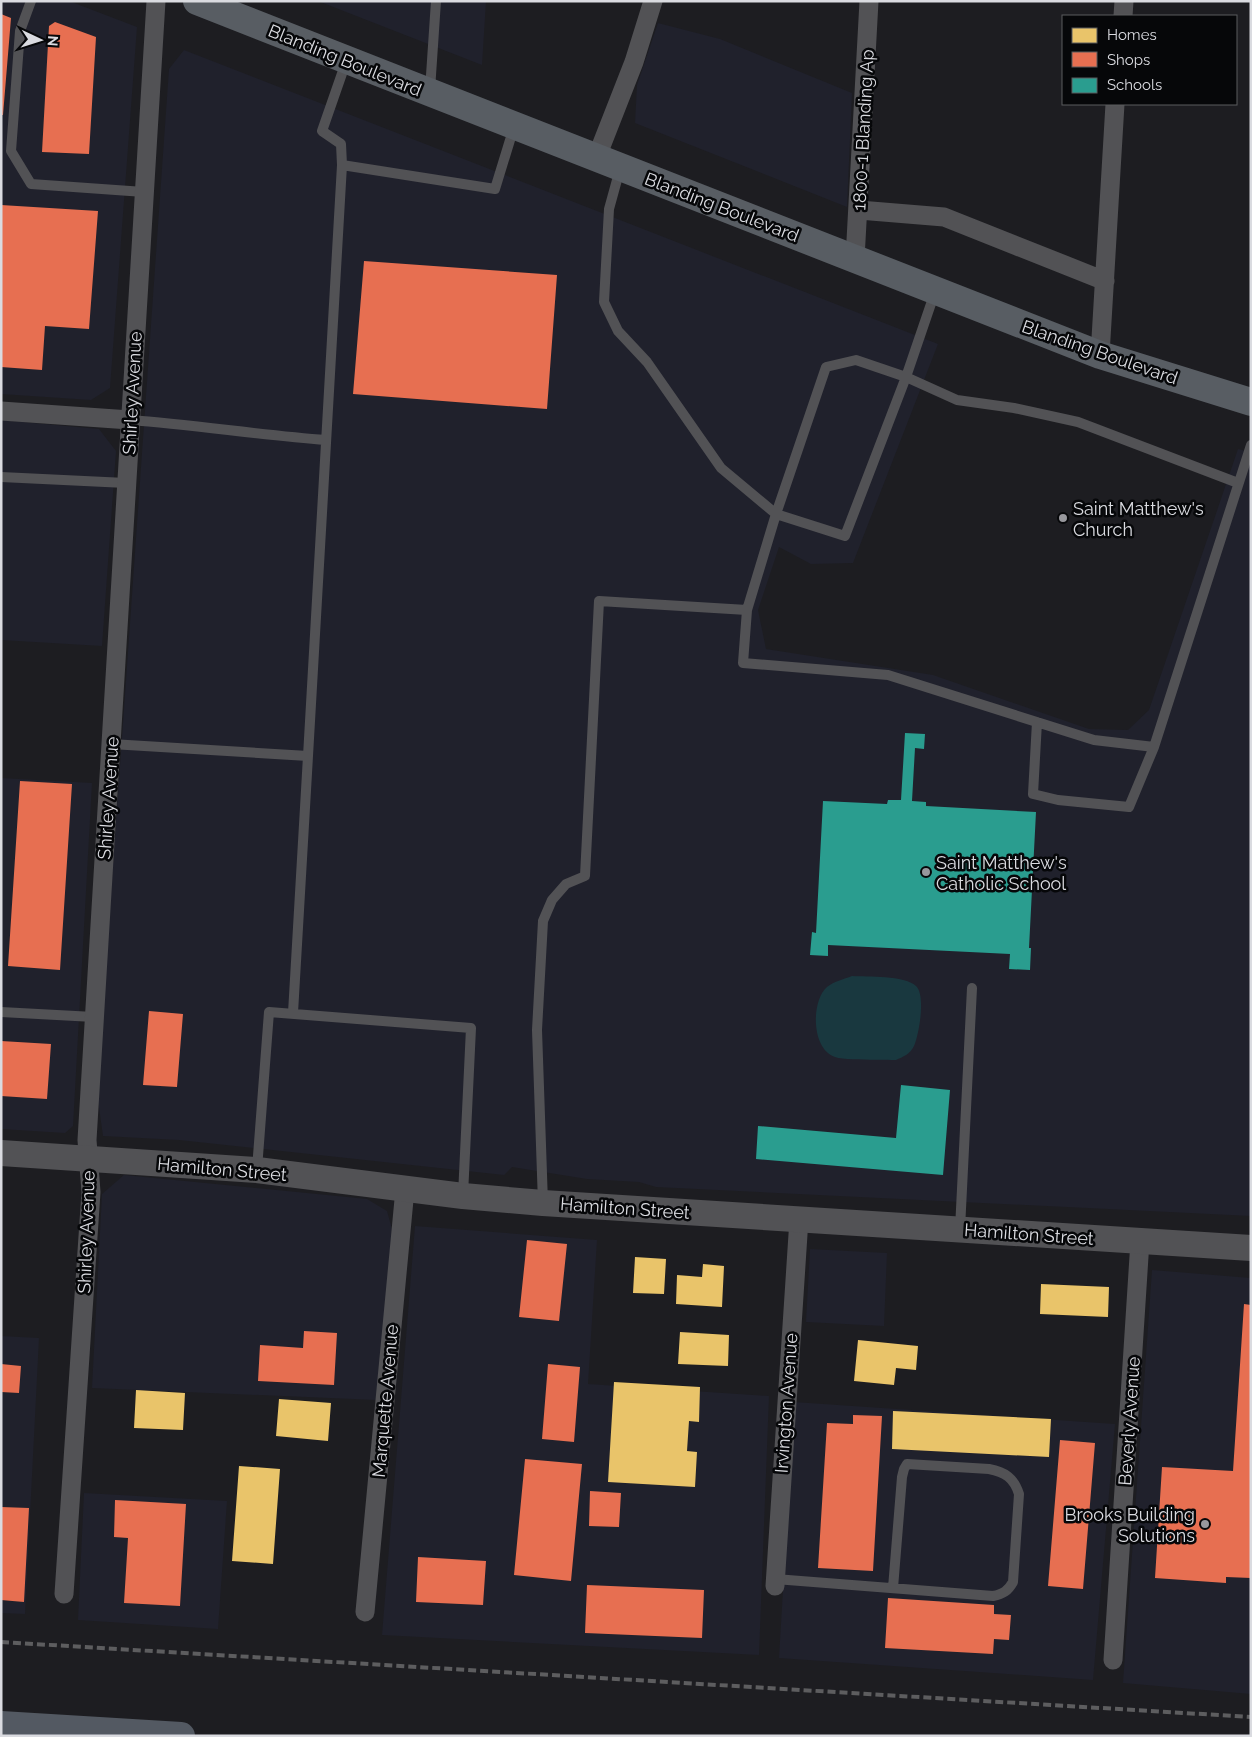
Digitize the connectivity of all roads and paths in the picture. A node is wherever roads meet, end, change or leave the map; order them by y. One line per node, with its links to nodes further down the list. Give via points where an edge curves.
1 (31, 1): 15 (lane, via 20,31 12,152 31,184)
2 (156, 1): 15 (street, Shirley Avenue)
3 (197, 1): 9 (main road, Blanding Boulevard)
4 (436, 1): 10 (lane)
5 (653, 1): 13 (street)
6 (869, 1): 16 (street, 1800-1 Blanding Ap)
7 (1124, 1): 8 (street)
8 (1123, 15)
9 (346, 61): 10 (main road, Blanding Boulevard); 14 (lane, via 322,132 341,144)
10 (430, 94): 12 (main road, Blanding Boulevard)
11 (1115, 105): 18 (street)
12 (514, 126): 13 (main road, Blanding Boulevard); 14 (lane, via 495,190)
13 (608, 164): 17 (main road, Blanding Boulevard); 30 (lane, via 604,302 618,331 647,362 721,468)
14 (342, 166): 25 (lane)
15 (144, 192): 24 (street, Shirley Avenue)
16 (859, 210): 17 (street, 1800-1 Blanding Ap); 18 (street, via 944,217)
17 (855, 259): 19 (main road, Blanding Boulevard)
18 (1105, 281): 20 (street)
19 (936, 291): 20 (main road, Blanding Boulevard); 21 (lane)
20 (1100, 355): 22 (main road, Blanding Boulevard)
21 (906, 377): 29 (lane, via 957,400 1078,422); 30 (lane, via 856,360 826,366); 30 (lane, via 845,536)
22 (1251, 402)
23 (1, 410): 24 (street)
24 (130, 420): 25 (lane); 28 (street, Shirley Avenue)
25 (326, 440): 35 (lane)
26 (1251, 445): 29 (lane)
27 (1, 477): 28 (lane)
28 (126, 483): 33 (street, Shirley Avenue)
29 (1238, 483): 34 (lane)
30 (776, 514): 31 (lane)
31 (747, 610): 32 (lane, via 743,663 888,675); 45 (lane, via 599,601 585,876 566,884 552,900 543,921 537,1030)
32 (1038, 722): 34 (lane, via 1094,740); 34 (lane, via 1033,794 1058,800 1129,807)
33 (111, 744): 35 (lane); 39 (street, Shirley Avenue)
34 (1154, 746)
35 (308, 756): 38 (lane)
36 (972, 988): 47 (lane)
37 (1, 1012): 39 (lane)
38 (293, 1013): 42 (lane, via 269,1012); 44 (lane, via 471,1028)
39 (94, 1017): 41 (street, Shirley Avenue, via 87,1140)
40 (1, 1153): 41 (street, Hamilton Street)
41 (89, 1158): 42 (street, Hamilton Street); 52 (street, Shirley Avenue, via 91,1192)
42 (257, 1170): 43 (street, Hamilton Street)
43 (405, 1189): 44 (street, Hamilton Street); 53 (street, Marquette Avenue)
44 (463, 1196): 45 (street, Hamilton Street)
45 (542, 1202): 46 (street, Hamilton Street)
46 (799, 1219): 47 (street, Hamilton Street); 50 (street, Irvington Avenue)
47 (960, 1230): 48 (street, Hamilton Street)
48 (1140, 1241): 49 (street, Hamilton Street); 54 (street, Beverly Avenue)
49 (1251, 1248)
50 (775, 1583): 51 (lane)
51 (893, 1588): 51 (lane, via 993,1596 1008,1590 1013,1582 1019,1494 1010,1476 989,1469 908,1464 902,1477)
52 (64, 1594)
53 (365, 1612)
54 (1113, 1660)
55 (1, 1725): 56 (highway)
56 (51, 1732): 57 (highway)
57 (181, 1736)

